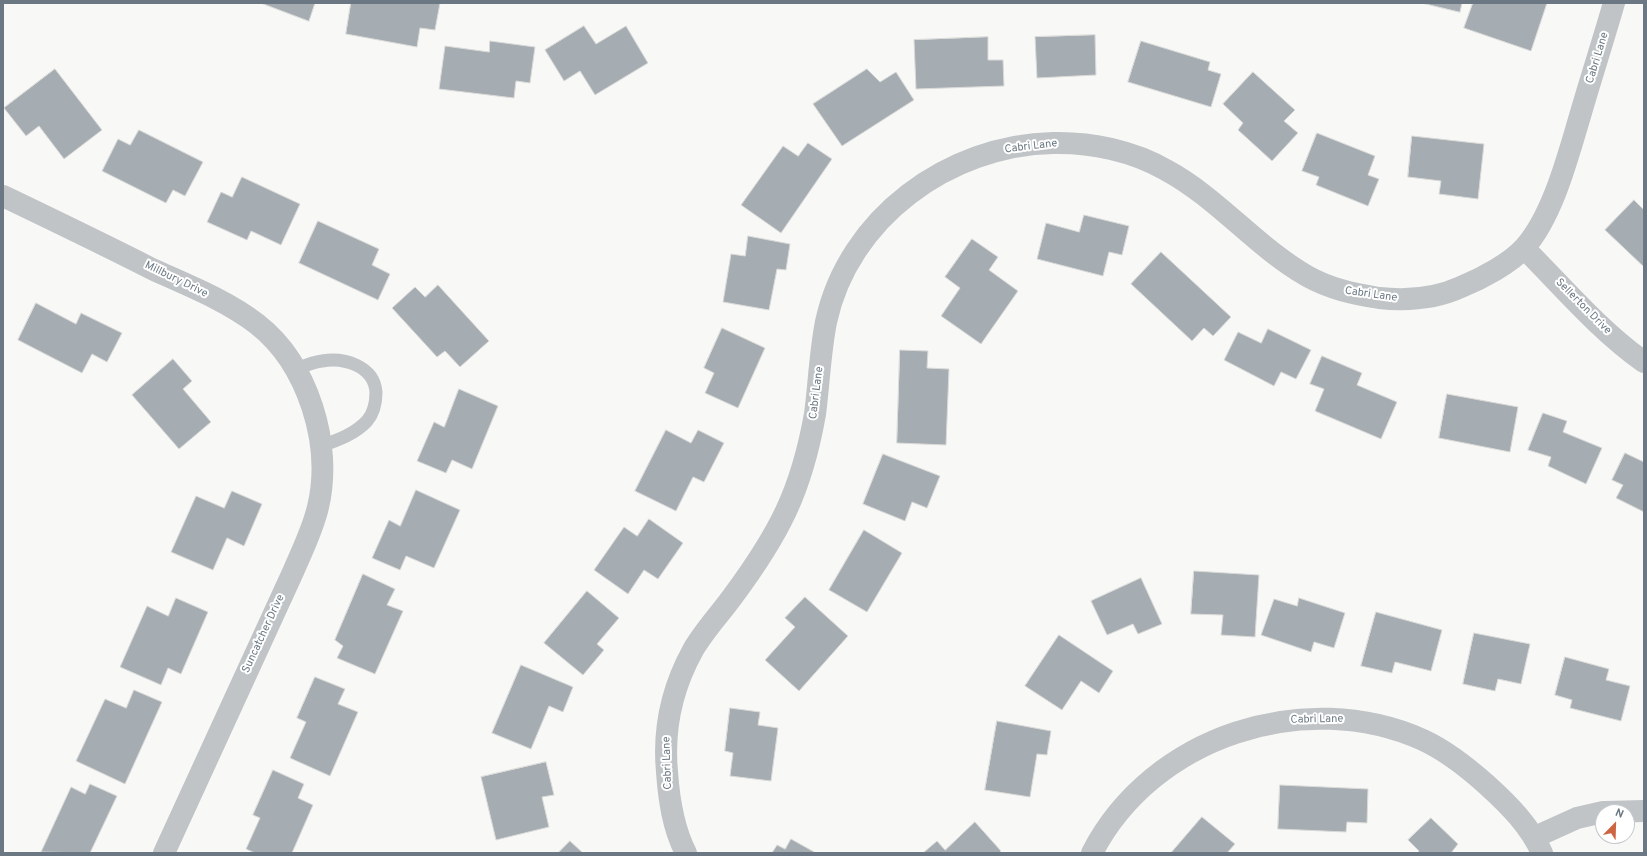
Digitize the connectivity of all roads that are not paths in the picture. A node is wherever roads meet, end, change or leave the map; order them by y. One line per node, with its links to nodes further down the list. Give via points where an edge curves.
1 (1614, 3): 3 (street, Cabri Lane, via 1564,170 1548,210)
2 (3, 196): 5 (street, Millbury Drive, via 197,291 256,323 272,339)
3 (1524, 248): 4 (street, Sellerton Drive, via 1599,325); 11 (street, Cabri Lane, via 1502,265 1460,288 1418,299 1396,300 1341,291 1306,275 1265,246 1207,196 1186,182 1138,157 1108,148 1054,142 1011,147 953,167 916,188 879,221 846,269 826,321 815,411 808,450 797,485 776,532 693,651 675,693 668,720 665,753 673,819)
4 (1644, 362)
5 (295, 370): 6 (street, Millbury Drive); 7 (lane, via 323,360 343,361 365,370 373,380 376,399 374,410 368,420 351,434)
6 (312, 406): 7 (street, Suncatcher Drive)
7 (321, 446): 10 (street, Suncatcher Drive, via 322,483 312,526)
8 (1595, 814): 9 (street, via 1577,818)
9 (1538, 845): 12 (street, Cabri Lane, via 1506,802 1445,752 1423,740 1367,722 1307,718 1255,727 1213,741 1173,763 1135,794 1108,826)
10 (164, 853)
11 (686, 853)
12 (1092, 853)

